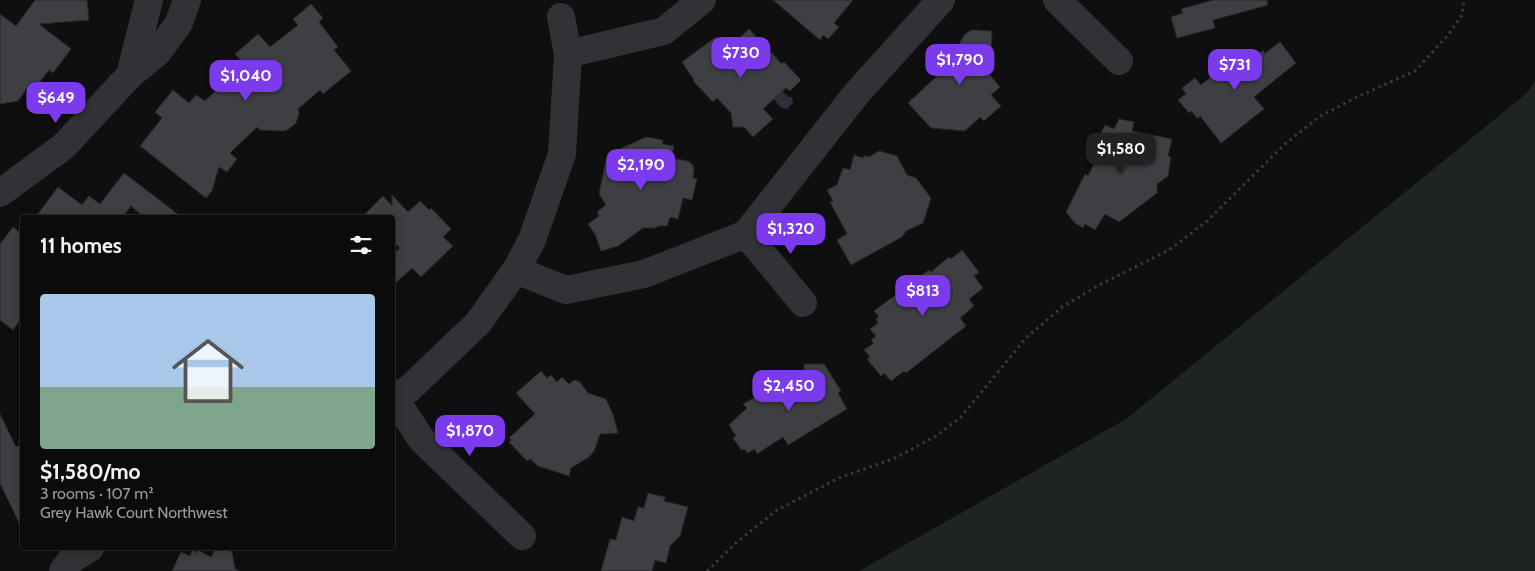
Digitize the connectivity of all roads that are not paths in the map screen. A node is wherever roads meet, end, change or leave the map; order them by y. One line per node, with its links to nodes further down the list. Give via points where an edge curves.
1 (149, 0): 9 (street)
2 (187, 0): 9 (street, via 179,23 157,53)
3 (702, 0): 7 (street, via 664,31)
4 (941, 0): 11 (street, via 857,93)
5 (1057, 0): 8 (street)
6 (560, 6): 7 (street)
7 (568, 54): 12 (street, via 562,154 532,240)
8 (1119, 61)
9 (130, 75): 10 (street, via 64,146)
10 (0, 194)
11 (746, 234): 12 (street, via 644,274 566,290); 13 (street)
12 (516, 270): 14 (street, via 478,323 409,389)
13 (803, 303)
14 (395, 396)
15 (395, 400): 16 (street, via 421,439)
16 (522, 536)
17 (87, 550): 18 (street, via 72,559)
18 (63, 571)

